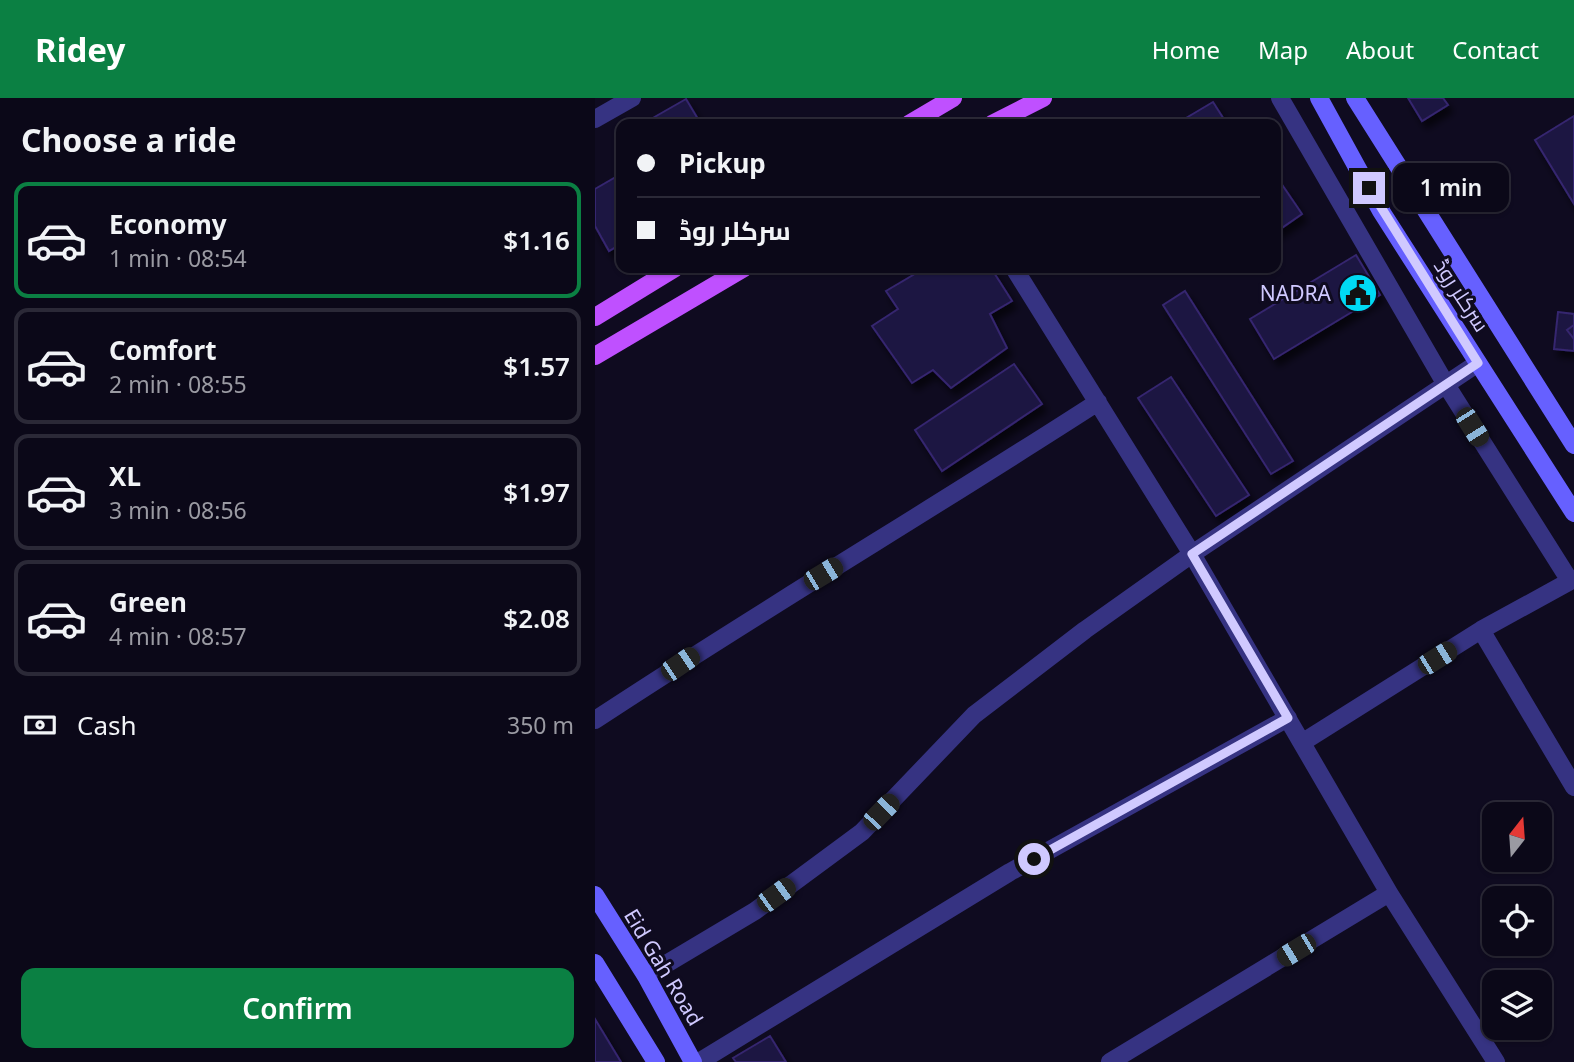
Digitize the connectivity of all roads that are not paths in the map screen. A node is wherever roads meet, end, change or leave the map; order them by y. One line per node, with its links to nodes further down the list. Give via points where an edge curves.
1 (632, 98): 7 (street)
2 (953, 98): 8 (main road)
3 (1043, 98): 9 (main road)
4 (1280, 98): 16 (street)
5 (1319, 98): 15 (main road, سرکلر روڈ, via 1381,211)
6 (1355, 98): 18 (main road, سرکلر روڈ)
7 (595, 119)
8 (917, 119)
9 (1002, 119)
10 (667, 273): 13 (main road)
11 (736, 273): 14 (main road)
12 (1017, 273): 17 (street)
13 (595, 317)
14 (595, 356)
15 (1478, 363): 16 (street); 19 (main road, سرکلر روڈ)
16 (1445, 383): 20 (street); 21 (street)
17 (1098, 402): 20 (street); 24 (street)
18 (1574, 445)
19 (1574, 513)
20 (1192, 554): 23 (street); 30 (street, via 974,715 862,832 755,911)
21 (1572, 580): 22 (street)
22 (1481, 630): 25 (street); 26 (street)
23 (1288, 718): 25 (street); 32 (street, via 1010,872)
24 (595, 720)
25 (1303, 742): 27 (street)
26 (1574, 787)
27 (1389, 893): 33 (street); 34 (street)
28 (595, 895): 30 (main road, Eid Gah Road)
29 (595, 963): 31 (main road)
30 (646, 976): 32 (main road, Eid Gah Road)
31 (656, 1062)
32 (696, 1062)
33 (1110, 1062)
34 (1496, 1062)

